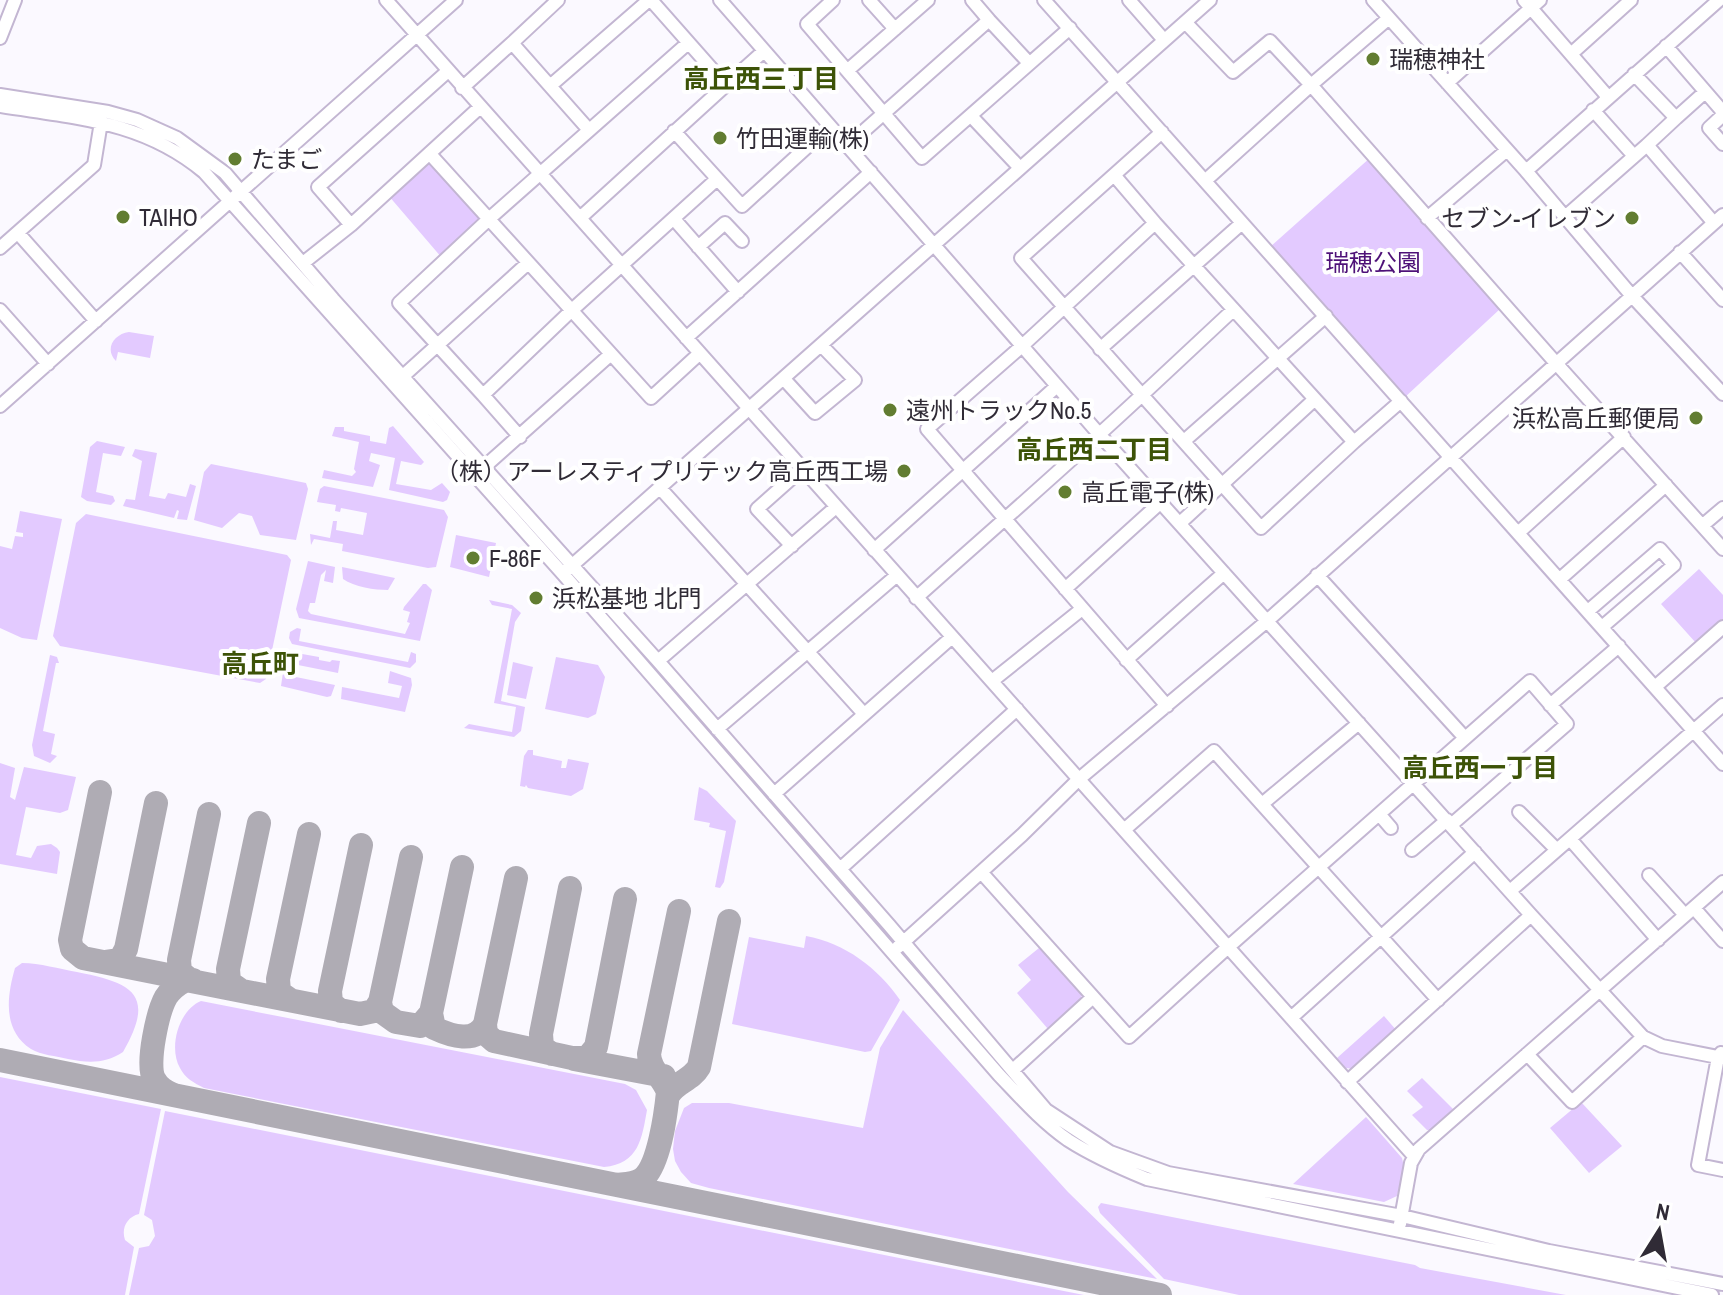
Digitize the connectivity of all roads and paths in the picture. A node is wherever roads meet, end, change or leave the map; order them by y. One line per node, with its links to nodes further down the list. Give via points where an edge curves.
1 (15, 0): 25 (street)
2 (386, 0): 24 (street)
3 (456, 0): 24 (street)
4 (558, 0): 27 (street)
5 (650, 0): 28 (street); 40 (street)
6 (720, 0): 30 (street)
7 (833, 0): 33 (street, via 807,24)
8 (869, 0): 23 (street)
9 (928, 0): 23 (street)
10 (972, 0): 20 (street)
11 (1044, 0): 22 (street)
12 (1129, 0): 26 (street)
13 (1210, 0): 21 (street)
14 (1373, 0): 18 (street)
15 (1631, 0): 31 (street)
16 (1713, 2): 19 (street); 29 (street)
17 (1531, 3): 31 (street); 37 (street)
18 (1389, 18): 37 (street); 39 (street)
19 (1723, 18)
20 (989, 20): 32 (street); 48 (street)
21 (1185, 22): 26 (street); 39 (street, via 1233,72 1270,41)
22 (1070, 28): 32 (street); 36 (street)
23 (895, 29): 33 (street)
24 (417, 35): 34 (street); 70 (street)
25 (0, 38)
26 (1164, 40): 36 (street)
27 (512, 43): 40 (street); 41 (street)
28 (688, 43): 38 (street); 54 (street)
29 (1666, 46): 35 (street); 42 (street)
30 (764, 51): 38 (street); 53 (street)
31 (1571, 54): 44 (street)
32 (1029, 63): 50 (street)
33 (848, 70): 48 (street)
34 (448, 71): 41 (street); 80 (street, via 318,187)
35 (1634, 74): 44 (street); 51 (street)
36 (1118, 81): 56 (street); 63 (street)
37 (1447, 83): 60 (street)
38 (726, 85): 55 (street)
39 (1311, 85): 69 (street); 75 (street)
40 (550, 86): 54 (street)
41 (462, 88): 46 (street)
42 (1705, 92): 49 (street); 51 (street)
43 (0, 95): 70 (street, via 108,112 151,125 202,154)
44 (1608, 97): 47 (street)
45 (0, 106): 52 (street)
46 (479, 108): 61 (street); 66 (street)
47 (1593, 110): 62 (street); 64 (street)
48 (884, 113): 50 (street, via 922,158); 58 (street)
49 (1723, 114): 57 (street, via 1709,128)
50 (971, 116): 63 (street)
51 (1676, 118): 59 (street)
52 (101, 122): 71 (street, via 171,148); 81 (street, via 94,165)
53 (830, 126): 58 (street); 68 (street, via 742,206)
54 (589, 130): 66 (street)
55 (674, 131): 68 (street); 74 (street)
56 (1162, 132): 67 (street); 69 (street)
57 (1723, 144)
58 (848, 145): 65 (street)
59 (1647, 145): 62 (street); 77 (street)
60 (1507, 150): 64 (street); 75 (street)
61 (430, 154): 73 (street); 80 (street)
62 (1634, 156): 72 (street)
63 (1020, 168): 83 (street)
64 (1526, 171): 72 (street)
65 (871, 172): 83 (street); 91 (street)
66 (540, 175): 73 (street); 74 (street)
67 (1114, 175): 78 (street); 94 (street, via 1021,258)
68 (717, 179): 76 (street)
69 (1206, 180): 79 (street)
70 (241, 192): 71 (street); 87 (street)
71 (231, 201): 99 (street); 144 (street)
72 (1565, 217): 92 (street)
73 (490, 218): 88 (street); 103 (street, via 399,303)
74 (580, 218): 90 (street)
75 (1427, 218): 108 (street)
76 (674, 219): 84 (street); 90 (street)
77 (1718, 219): 86 (street)
78 (1155, 223): 89 (street); 94 (street)
79 (1242, 223): 89 (street); 98 (street)
80 (351, 225): 87 (street)
81 (18, 233): 85 (street); 99 (street)
82 (742, 241): 84 (street, via 725,223)
83 (934, 245): 101 (street); 102 (street)
84 (698, 247): 91 (street)
85 (0, 248)
86 (1680, 252): 92 (street); 93 (street)
87 (303, 263): 110 (street)
88 (528, 263): 96 (street); 103 (street)
89 (1192, 265): 97 (street); 104 (street)
90 (622, 267): 96 (street); 100 (street)
91 (738, 292): 100 (street)
92 (1632, 296): 108 (street); 113 (street)
93 (1723, 300)
94 (1063, 308): 102 (street); 104 (street)
95 (0, 310): 109 (street)
96 (572, 310): 105 (street); 114 (street)
97 (1233, 310): 107 (street); 115 (street)
98 (1326, 316): 107 (street); 117 (street)
99 (96, 321): 109 (street)
100 (686, 338): 106 (street)
101 (821, 345): 111 (street); 111 (street, via 855,380 815,413)
102 (1022, 346): 112 (street); 128 (street, via 927,429)
103 (438, 347): 110 (street); 114 (street)
104 (1100, 349): 115 (street)
105 (611, 354): 106 (street, via 651,398); 121 (street)
106 (699, 354): 119 (street)
107 (1278, 358): 116 (street); 123 (street)
108 (1555, 362): 122 (street); 125 (street)
109 (48, 364): 118 (street)
110 (402, 377): 126 (street)
111 (784, 379): 119 (street)
112 (1057, 386): 120 (street); 128 (street)
113 (1721, 387)
114 (483, 395): 121 (street)
115 (1142, 395): 120 (street); 123 (street)
116 (1315, 399): 124 (street); 129 (street)
117 (1401, 401): 124 (street); 125 (street)
118 (0, 406)
119 (749, 410): 127 (street); 131 (street)
120 (1099, 434): 132 (street); 135 (street)
121 (520, 437): 126 (street)
122 (1624, 437): 130 (street); 138 (street)
123 (1184, 441): 129 (street)
124 (1354, 442): 129 (street, via 1261,528)
125 (1450, 457): 138 (street); 145 (street)
126 (483, 468): 142 (street)
127 (802, 469): 133 (street); 139 (street, via 757,509)
128 (963, 470): 135 (street); 141 (street)
129 (1221, 484): 136 (street)
130 (1666, 485): 137 (street); 147 (street)
131 (660, 488): 142 (street); 148 (street)
132 (1161, 502): 136 (street); 149 (street)
133 (836, 507): 139 (street); 141 (street)
134 (1723, 508): 137 (street)
135 (1004, 519): 149 (street); 150 (street)
136 (1180, 523): 143 (street)
137 (1703, 525): 140 (street)
138 (1518, 533): 147 (street)
139 (792, 546): 148 (street)
140 (1723, 549)
141 (874, 550): 146 (street)
142 (573, 565): 144 (street); 160 (street)
143 (1224, 573): 153 (street); 159 (street)
144 (563, 574): 199 (street)
145 (1317, 575): 153 (street); 171 (street)
146 (896, 576): 150 (street); 158 (street)
147 (1560, 579): 152 (street)
148 (748, 586): 158 (street); 160 (street)
149 (1065, 589): 151 (street)
150 (916, 598): 156 (street)
151 (1082, 609): 159 (street); 161 (street)
152 (1588, 611): 154 (street); 154 (street, via 1660,549 1674,565)
153 (1267, 621): 165 (street); 168 (street)
154 (1602, 627): 157 (street)
155 (1723, 627): 162 (street)
156 (951, 638): 161 (street); 167 (street)
157 (1619, 646): 162 (street); 163 (street)
158 (806, 650): 167 (street); 169 (street)
159 (1126, 660): 165 (street)
160 (658, 661): 169 (street)
161 (992, 681): 166 (street)
162 (1655, 687): 170 (street)
163 (1550, 705): 171 (street, via 1530,681); 179 (street, via 1567,724)
164 (1723, 705): 170 (street)
165 (1167, 706): 173 (street)
166 (1017, 709): 173 (street); 187 (street)
167 (864, 714): 175 (street)
168 (1359, 723): 174 (street); 176 (street)
169 (717, 729): 175 (street)
170 (1694, 731): 172 (street); 182 (street)
171 (1465, 738): 174 (street)
172 (1723, 764)
173 (1079, 779): 181 (street); 188 (street)
174 (1413, 783): 178 (street); 179 (street)
175 (774, 794): 187 (street)
176 (1262, 804): 181 (street, via 1214,751); 186 (street)
177 (1519, 812): 184 (street)
178 (1379, 814): 180 (street); 186 (street)
179 (1449, 823): 183 (street); 185 (street)
180 (1391, 828)
181 (1124, 830): 198 (street)
182 (1570, 839): 184 (street); 195 (street)
183 (1412, 850)
184 (1557, 850): 191 (street)
185 (1475, 852): 191 (street); 194 (street)
186 (1318, 867): 194 (street); 198 (street)
187 (840, 869): 196 (street)
188 (981, 872): 196 (street); 201 (street)
189 (1649, 875): 192 (street)
190 (1723, 882): 192 (street)
191 (1510, 891): 193 (street)
192 (1690, 911): 195 (street); 197 (street)
193 (1531, 915): 200 (street); 202 (street)
194 (1381, 936): 202 (street); 203 (street)
195 (1658, 940): 200 (street)
196 (903, 941): 199 (street); 207 (street)
197 (1723, 941)
198 (1227, 948): 201 (street, via 1129,1037); 203 (street)
199 (893, 952): 212 (street, via 1041,1118 1108,1163 1147,1179)
200 (1601, 989): 204 (street); 205 (street)
201 (1093, 997): 207 (street)
202 (1438, 1000): 208 (street)
203 (1291, 1018): 208 (street)
204 (1643, 1037): 205 (street, via 1572,1102); 206 (street, via 1662,1046)
205 (1527, 1054): 209 (street)
206 (1721, 1055): 210 (street, via 1698,1165)
207 (1013, 1070): 211 (street, via 1046,1110 1093,1143 1133,1162)
208 (1347, 1082): 209 (street)
209 (1413, 1155): 211 (street)
210 (1723, 1170)
211 (1402, 1216): 212 (street); 213 (street)
212 (1399, 1231): 214 (street)
213 (1723, 1284)
214 (1712, 1295)

